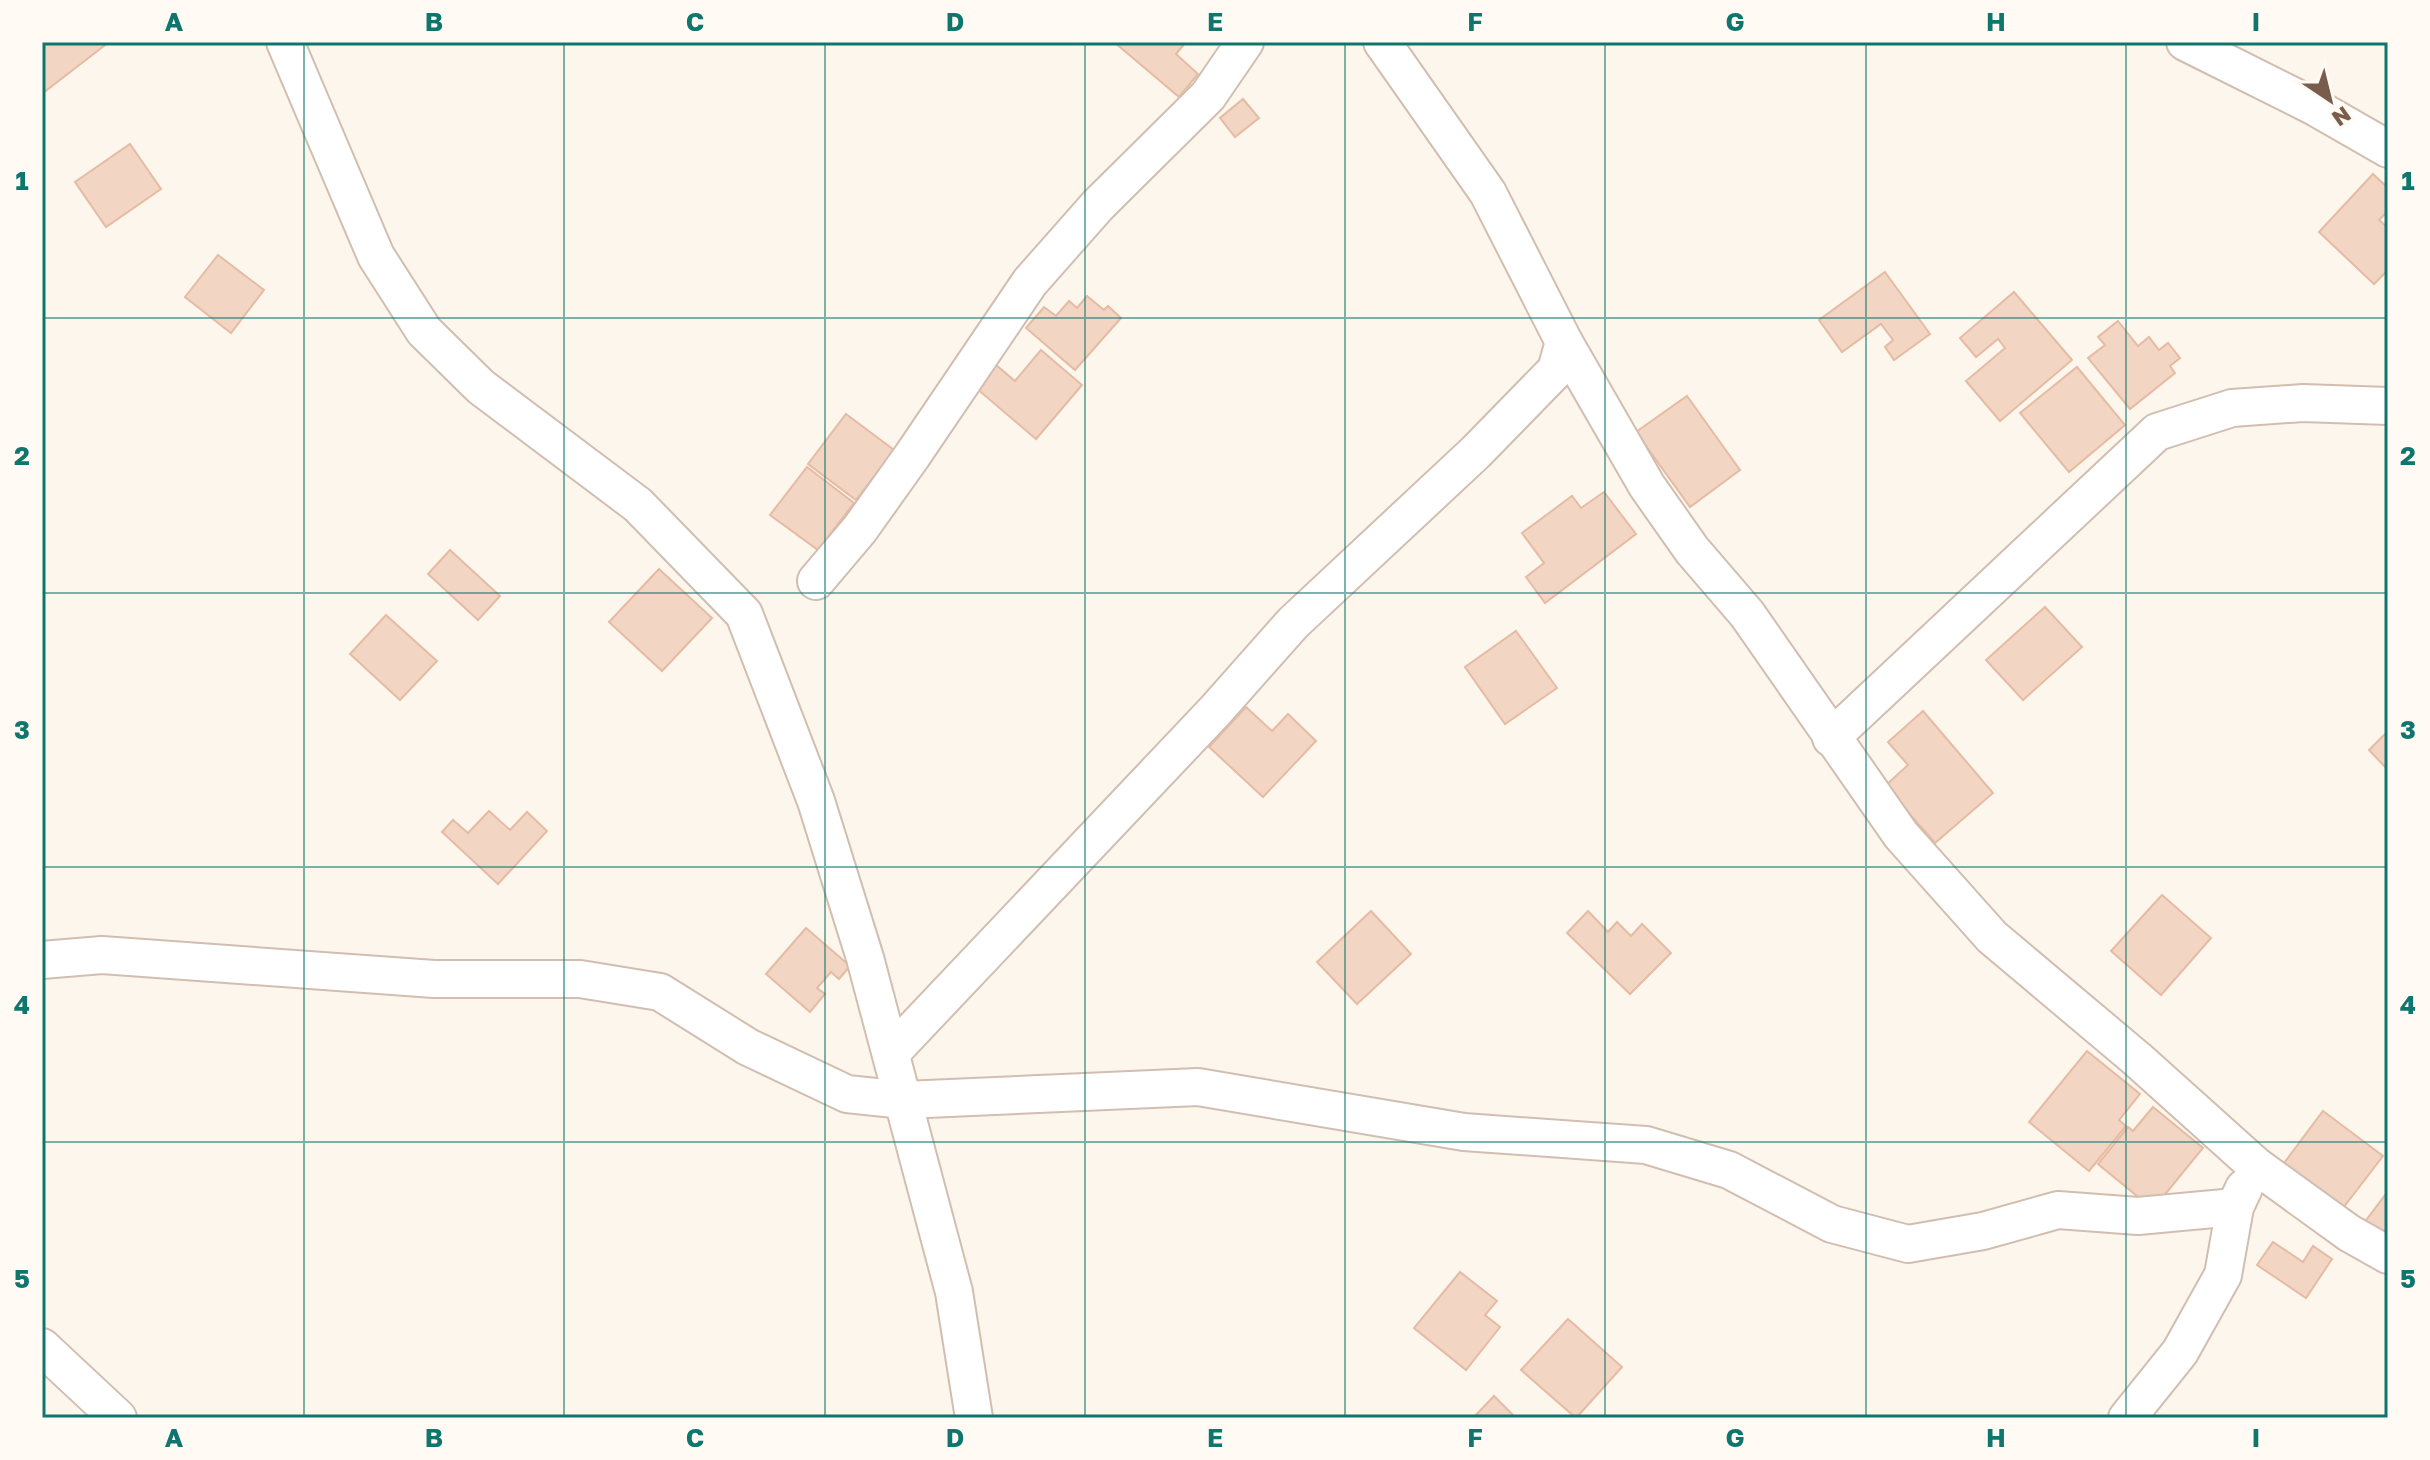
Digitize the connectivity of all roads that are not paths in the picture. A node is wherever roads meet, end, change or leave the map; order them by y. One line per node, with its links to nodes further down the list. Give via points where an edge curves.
1 (285, 42): 11 (street, via 376,256 424,331 481,387 638,505 744,614 816,801)
2 (1245, 42): 8 (street, via 1208,96 1098,205 1030,282 860,529)
3 (1382, 42): 6 (street, via 1488,193)
4 (2185, 42): 5 (street)
5 (2388, 149)
6 (1564, 342): 9 (street, via 1647,486 1747,614); 11 (street, via 1556,370 1293,623)
7 (2388, 406): 9 (street, via 2303,403 2232,408 2157,432)
8 (816, 581)
9 (1831, 738): 13 (street, via 1901,835 1992,937)
10 (42, 960): 12 (street, via 102,955 434,979 580,979 660,992 748,1047 847,1094)
11 (892, 1052): 12 (street)
12 (904, 1100): 14 (street, via 1198,1087 1464,1132 1646,1145 1729,1170 1832,1224 1908,1244 2058,1210 2138,1216); 18 (street, via 954,1292)
13 (2255, 1165): 14 (street); 15 (street)
14 (2235, 1207): 19 (street, via 2223,1275 2180,1352)
15 (2388, 1255)
16 (42, 1347): 17 (street)
17 (118, 1418)
18 (974, 1418)
19 (2127, 1418)

